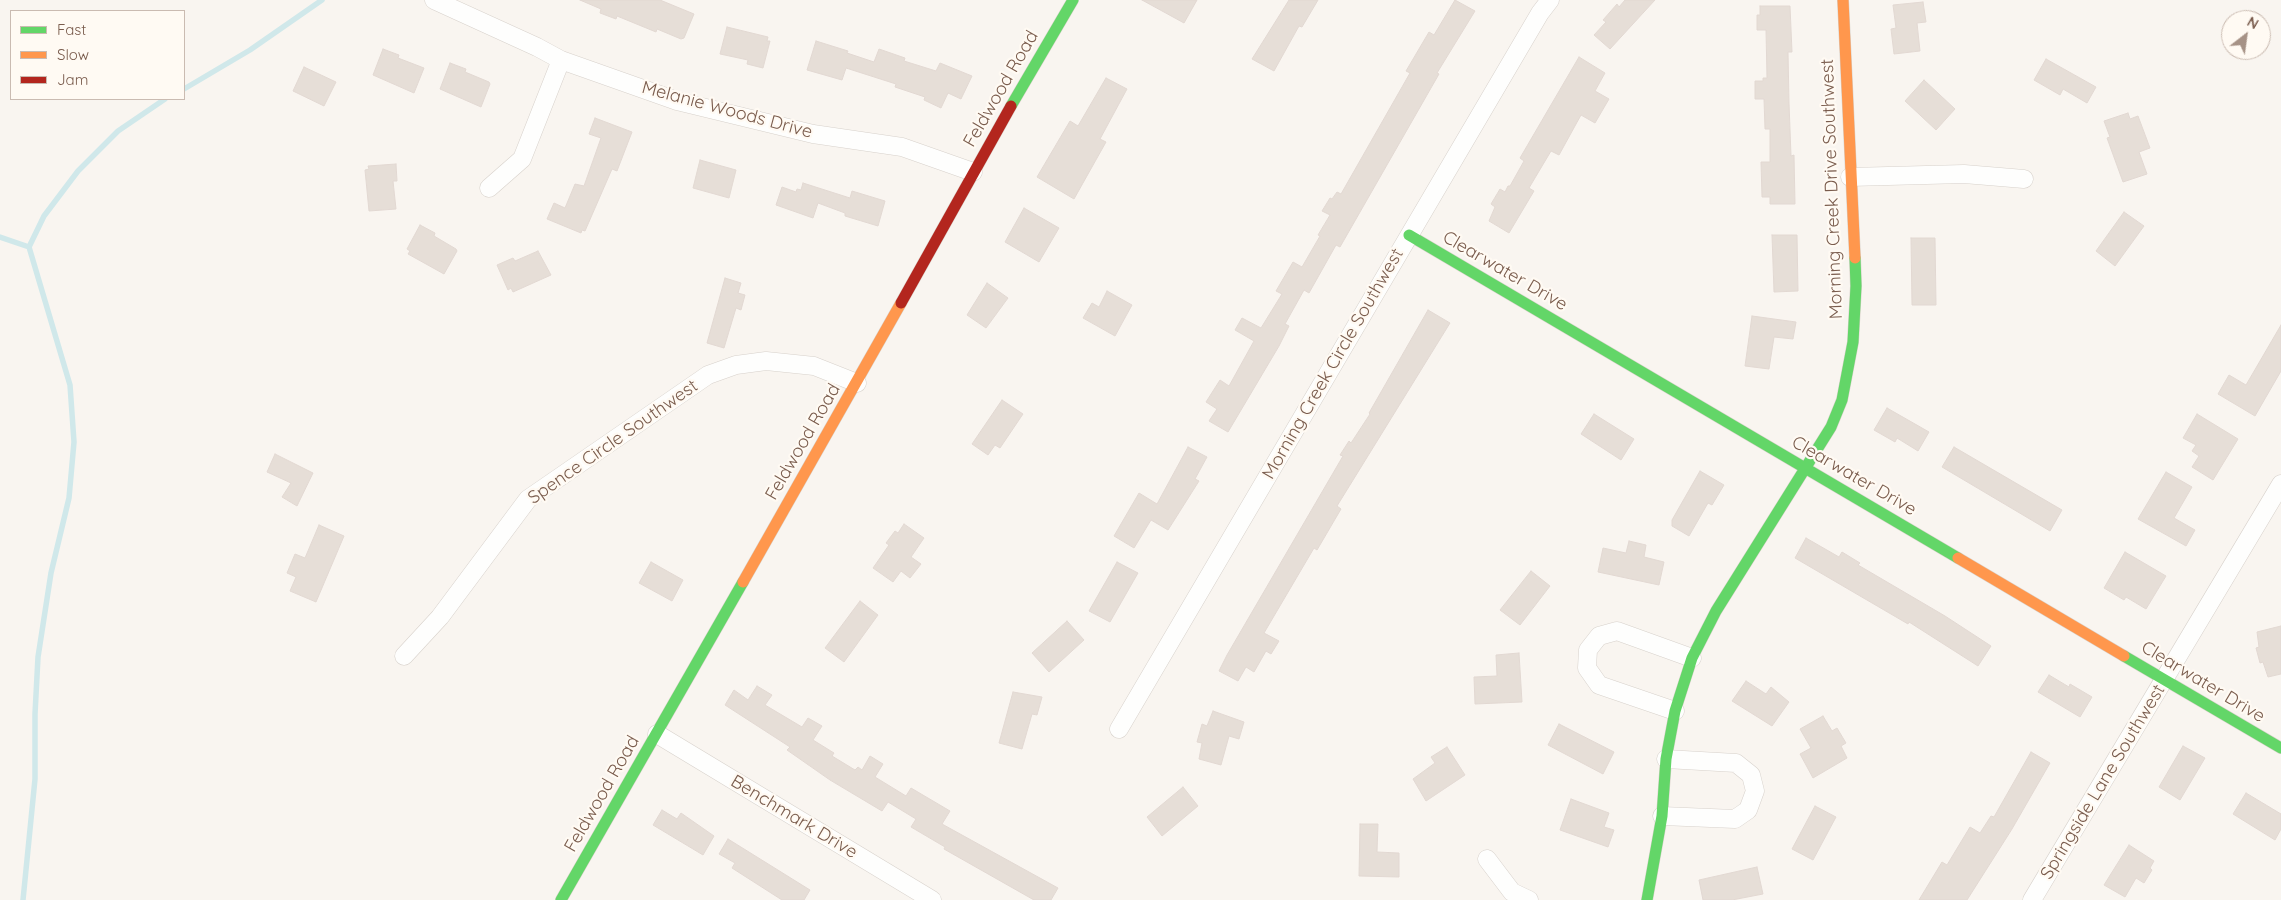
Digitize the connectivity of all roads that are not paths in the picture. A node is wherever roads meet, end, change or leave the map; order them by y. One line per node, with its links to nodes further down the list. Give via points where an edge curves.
1 (434, 0): 5 (street, Melanie Woods Drive)
2 (1073, 0): 6 (street, Feldwood Road)
3 (1550, 0): 10 (street, Morning Creek Circle Southwest)
4 (1844, 0): 7 (street, Morning Creek Drive Southwest)
5 (561, 60): 6 (street, Melanie Woods Drive, via 677,101 813,134 902,147); 9 (street, via 522,159)
6 (973, 172): 11 (street, Feldwood Road)
7 (1850, 176): 8 (street, via 1964,174); 12 (street, Morning Creek Drive Southwest, via 1856,286 1853,342 1842,400 1831,427)
8 (2024, 179)
9 (488, 188)
10 (1409, 235): 12 (street, Clearwater Drive); 18 (street, Morning Creek Circle Southwest)
11 (857, 383): 14 (street, Spence Circle Southwest, via 814,366 766,361 736,365 708,375 528,499 440,618); 19 (street, Feldwood Road)
12 (1804, 467): 15 (street, Morning Creek Drive Southwest, via 1716,611); 16 (street, Clearwater Drive)
13 (2281, 484): 16 (street, Springside Lane Southwest)
14 (404, 656)
15 (1692, 658): 17 (street, Morning Creek Drive Southwest); 17 (street, via 1617,631 1599,636 1588,650 1587,668 1599,685)
16 (2165, 679): 20 (street, Clearwater Drive); 28 (street, Springside Lane Southwest)
17 (1675, 712): 21 (street, Morning Creek Drive Southwest)
18 (1119, 729)
19 (657, 734): 24 (street, Feldwood Road); 25 (street, Benchmark Drive)
20 (2281, 748)
21 (1666, 759): 22 (street, Morning Creek Drive Southwest); 22 (street, via 1736,763 1751,775 1755,791 1748,810 1735,819)
22 (1662, 816): 27 (street, Morning Creek Drive Southwest)
23 (1488, 858): 26 (street, via 1512,892)
24 (561, 900)
25 (932, 900)
26 (1529, 900)
27 (1647, 900)
28 (2032, 900)

